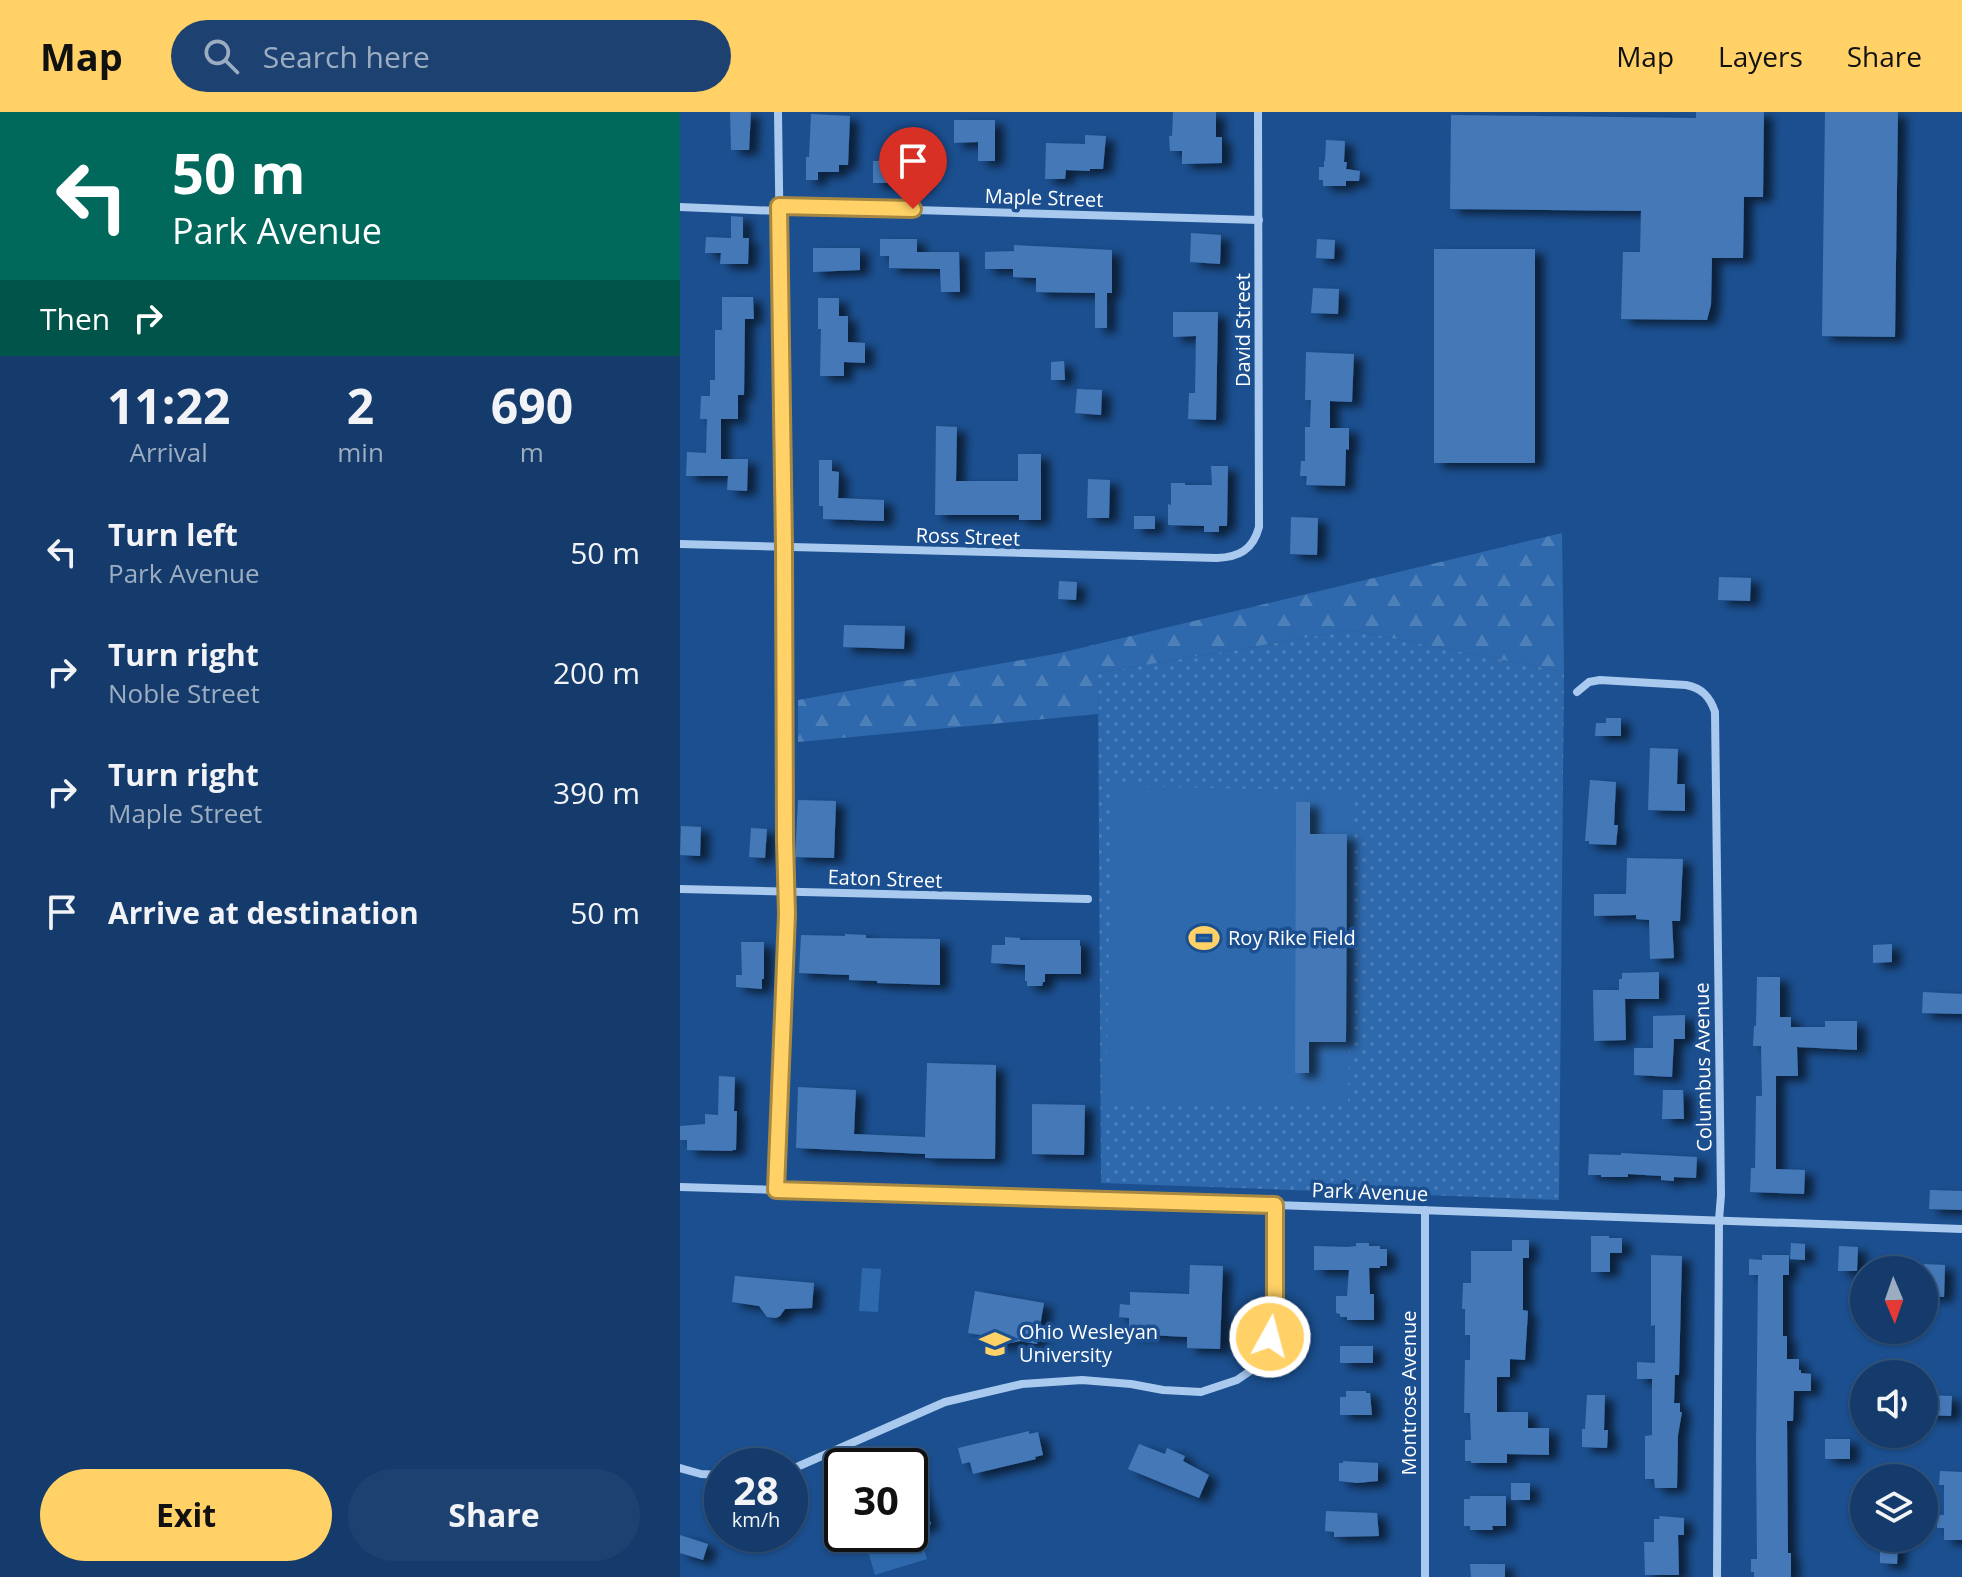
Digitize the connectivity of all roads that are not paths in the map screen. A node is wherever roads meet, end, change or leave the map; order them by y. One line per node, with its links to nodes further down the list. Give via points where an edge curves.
1 (778, 112): 4 (street)
2 (1258, 112): 5 (street, David Street)
3 (680, 207): 4 (street, Maple Street)
4 (779, 209): 5 (street, Maple Street); 8 (street)
5 (1259, 220): 7 (street, David Street, via 1259,513 1257,535)
6 (680, 544): 8 (street, Ross Street)
7 (1250, 545): 8 (street, Ross Street, via 1237,556 1217,558)
8 (784, 547): 11 (street)
9 (1577, 692): 17 (street, Columbus Avenue, via 1600,680 1686,685 1706,694 1715,712)
10 (680, 889): 11 (street, Eaton Street)
11 (786, 892): 12 (street, Eaton Street); 14 (street)
12 (1088, 899)
13 (680, 1187): 14 (street, Park Avenue)
14 (776, 1190): 15 (street, Park Avenue)
15 (1275, 1205): 16 (street, Park Avenue); 19 (street, via 1275,1319 1266,1354 1237,1380 1201,1392 1082,1380 1022,1384 945,1402)
16 (1425, 1210): 17 (street, Park Avenue); 22 (street, Montrose Avenue)
17 (1719, 1220): 18 (street, Park Avenue); 23 (street, Columbus Avenue)
18 (1962, 1229)
19 (808, 1462)
20 (680, 1468): 21 (street)
21 (704, 1474)
22 (1425, 1577)
23 (1717, 1577)

